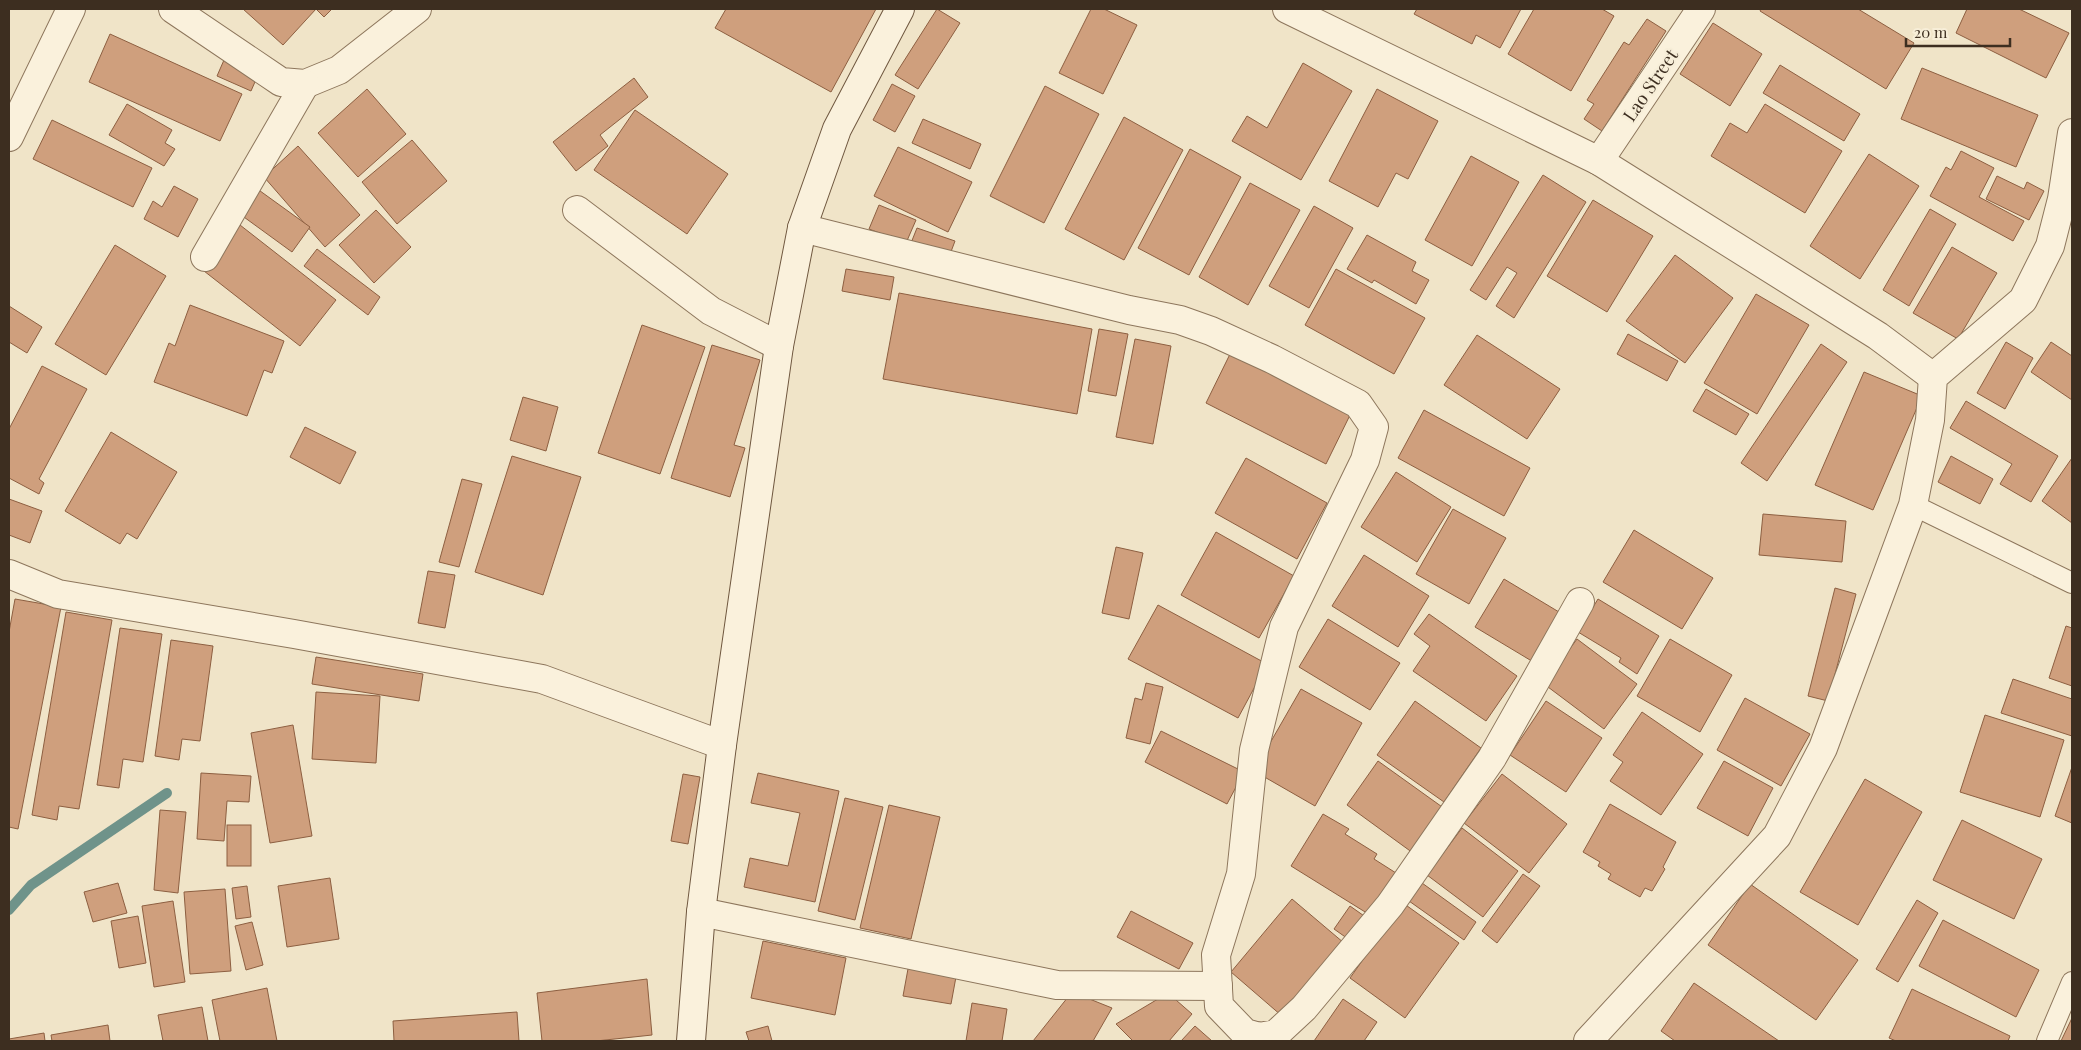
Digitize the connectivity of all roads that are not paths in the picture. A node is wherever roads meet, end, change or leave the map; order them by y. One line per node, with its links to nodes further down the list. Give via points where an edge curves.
1 (71, 9): 10 (street)
2 (173, 9): 8 (street, via 281,82)
3 (417, 9): 8 (street, via 339,70)
4 (900, 9): 13 (street, via 837,129)
5 (1287, 9): 7 (street)
6 (1701, 9): 11 (street, Lao Street)
7 (1328, 18): 11 (street)
8 (305, 84): 14 (street)
9 (2072, 133): 16 (street, via 2062,199 2050,246 2023,300)
10 (9, 137)
11 (1599, 161): 16 (street, via 1878,336)
12 (577, 210): 15 (street, via 711,311)
13 (802, 228): 15 (street); 24 (street, via 1180,320 1272,359 1358,404 1374,427 1365,460 1284,628 1254,750 1241,874 1216,955)
14 (205, 257)
15 (779, 346): 21 (street)
16 (1933, 378): 17 (street, via 1930,420)
17 (1913, 505): 19 (lane); 26 (street, via 1823,748 1777,836)
18 (9, 574): 21 (street, via 58,594 542,679)
19 (2072, 583)
20 (1580, 602): 24 (street, via 1492,758 1390,905 1304,1008 1276,1034 1259,1037 1245,1033 1219,1006)
21 (722, 745): 22 (street)
22 (701, 912): 24 (street, via 1058,984); 25 (street)
23 (2072, 982): 27 (lane)
24 (1218, 986)
25 (690, 1041)
26 (1588, 1041)
27 (2048, 1041)

